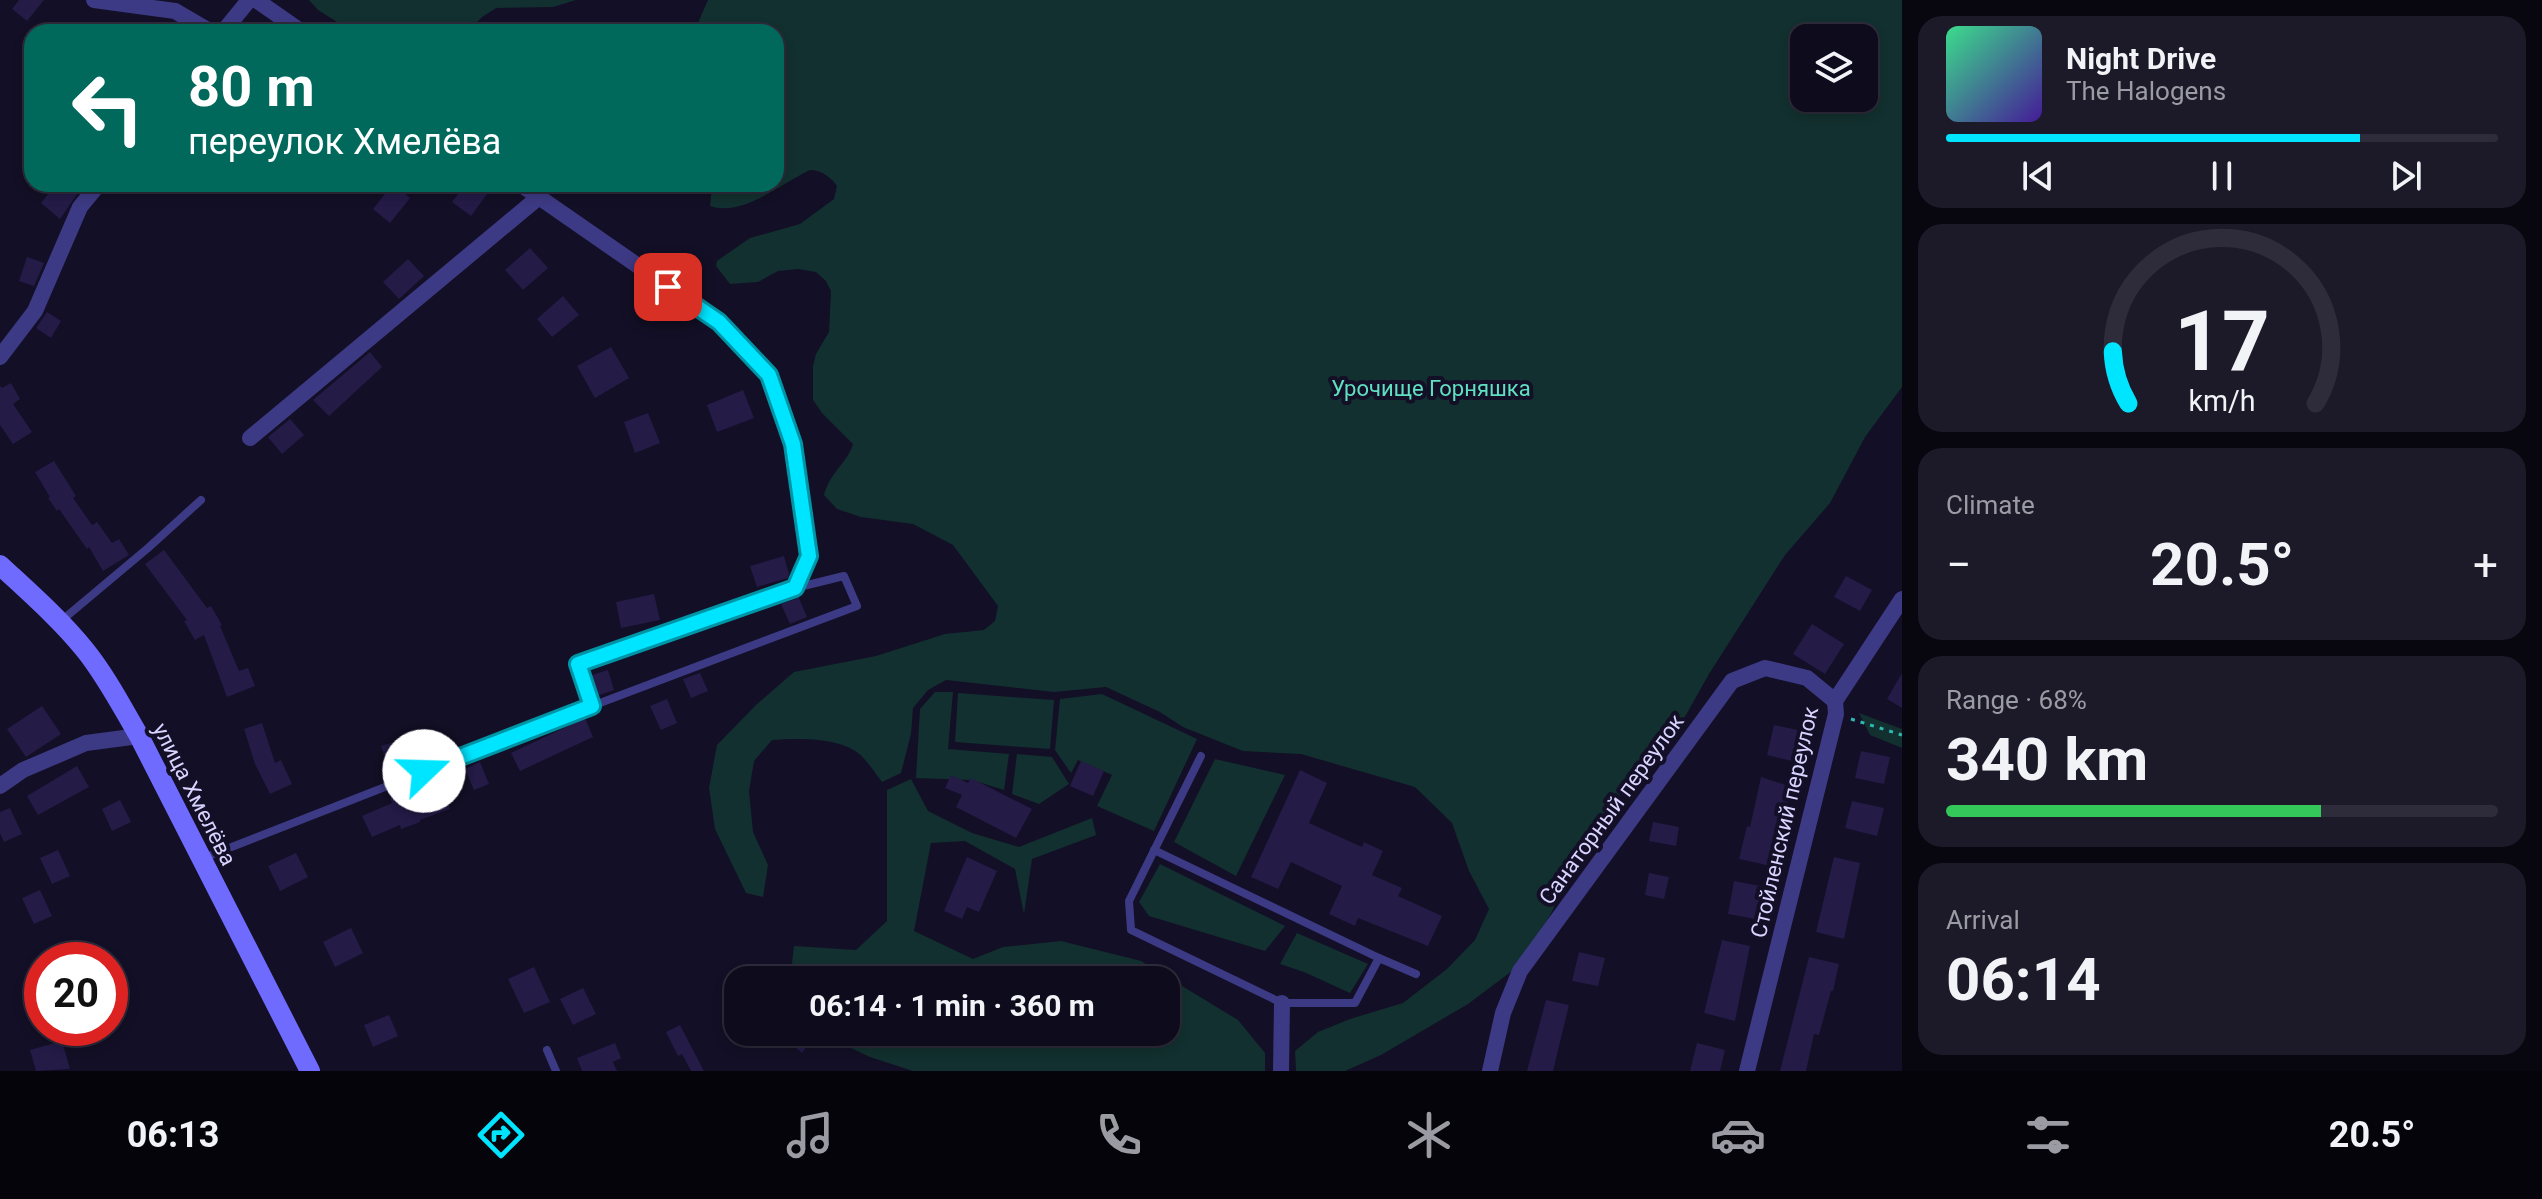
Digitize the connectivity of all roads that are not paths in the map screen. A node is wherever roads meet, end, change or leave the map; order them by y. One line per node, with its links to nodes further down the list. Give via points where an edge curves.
1 (94, 0): 4 (street, via 175,11)
2 (249, 0): 5 (street)
3 (256, 0): 6 (street)
4 (197, 24)
5 (230, 24)
6 (290, 24)
7 (92, 192): 10 (street, via 80,207 35,311)
8 (532, 192): 9 (street)
9 (539, 197): 11 (street); 14 (street, via 719,322 769,375 793,444 809,556)
10 (0, 357)
11 (250, 438)
12 (201, 500): 16 (lane)
13 (0, 565): 16 (main road, улица Хмелёва)
14 (795, 588): 17 (lane, via 578,664); 17 (lane, via 844,576 857,606)
15 (1902, 599): 18 (street, Стойленский переулок)
16 (60, 621): 19 (main road, улица Хмелёва)
17 (592, 706): 23 (lane)
18 (1835, 708): 31 (street, Санаторный переулок, via 1807,678 1765,668 1732,681 1520,971 1503,1013); 32 (street, Стойленский переулок)
19 (139, 736): 21 (street, via 86,743 23,770); 23 (main road, улица Хмелёва)
20 (1201, 756): 22 (lane)
21 (0, 786)
22 (1154, 850): 24 (lane); 26 (lane, via 1129,901 1131,930)
23 (201, 859): 28 (main road, улица Хмелёва)
24 (1379, 958): 25 (lane); 26 (lane, via 1355,1003)
25 (1416, 974)
26 (1282, 1003): 30 (street)
27 (547, 1050): 29 (lane)
28 (310, 1071)
29 (556, 1071)
30 (1281, 1071)
31 (1490, 1071)
32 (1747, 1071)

